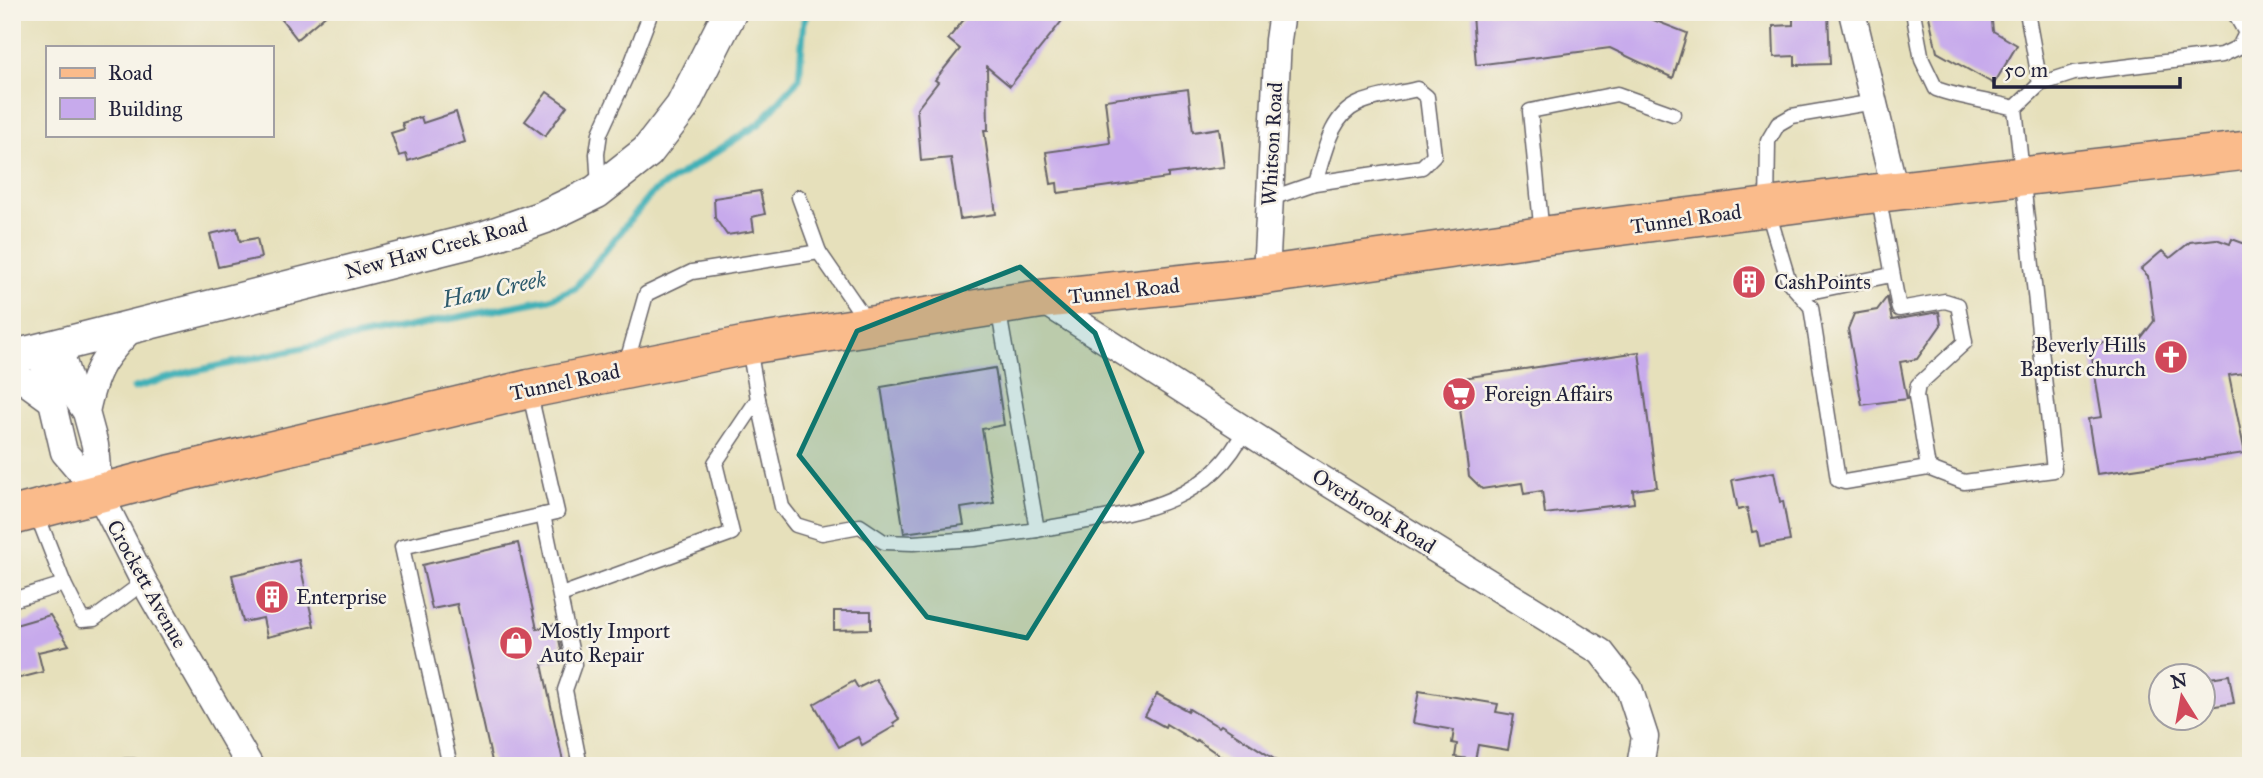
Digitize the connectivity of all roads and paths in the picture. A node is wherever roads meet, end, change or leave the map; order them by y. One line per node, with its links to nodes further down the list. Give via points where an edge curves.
1 (650, 12): 15 (lane, via 600,132)
2 (730, 12): 15 (street, New Haw Creek Road, via 681,107 647,152)
3 (1282, 12): 18 (street, Whitson Road)
4 (1852, 12): 9 (street)
5 (1913, 12): 10 (lane, via 1922,61 1936,89)
6 (2027, 12): 8 (lane)
7 (2234, 12): 8 (lane, via 2246,33 2239,47 2222,55 2074,73)
8 (2040, 84): 10 (lane)
9 (1874, 103): 16 (street); 19 (lane, via 1792,116 1778,124 1768,141)
10 (2015, 108): 13 (lane)
11 (1673, 114): 20 (lane, via 1617,94 1530,111)
12 (2251, 150): 13 (main road, Tunnel Road)
13 (2021, 176): 16 (main road, Tunnel Road); 38 (lane, via 2054,470 1964,482)
14 (1315, 183): 14 (lane, via 1422,167 1434,155 1427,97 1417,89 1358,104 1344,114 1333,129); 18 (lane)
15 (599, 190): 28 (street, New Haw Creek Road, via 544,217 484,238)
16 (1887, 192): 19 (main road, Tunnel Road); 23 (lane)
17 (799, 197): 21 (lane)
18 (1269, 199): 22 (street, Whitson Road)
19 (1768, 208): 20 (main road, Tunnel Road); 24 (lane, via 1789,282)
20 (1542, 236): 22 (main road, Tunnel Road)
21 (819, 252): 27 (lane); 31 (lane, via 692,272 646,293)
22 (1266, 275): 25 (main road, Tunnel Road)
23 (1891, 275): 24 (lane); 38 (lane, via 1899,309 1945,301 1958,305 1965,342 1918,385)
24 (1800, 294): 38 (lane, via 1811,307 1838,480)
25 (1041, 299): 26 (main road, Tunnel Road); 37 (street, Overbrook Road)
26 (998, 306): 27 (main road, Tunnel Road); 42 (lane)
27 (870, 326): 29 (main road, Tunnel Road)
28 (133, 327): 30 (street, New Haw Creek Road); 36 (street, via 109,352 93,380)
29 (748, 345): 31 (main road, Tunnel Road); 34 (lane)
30 (37, 351): 35 (street, Crockett Avenue); 36 (street)
31 (624, 370): 33 (main road, Tunnel Road)
32 (12, 372): 35 (street)
33 (529, 389): 39 (main road, Tunnel Road); 41 (lane)
34 (758, 399): 42 (lane, via 782,507 796,524 822,533 859,526 884,542 913,543); 45 (lane, via 715,463 732,533)
35 (52, 401): 39 (street, Crockett Avenue, via 64,452)
36 (86, 411): 39 (street, via 95,445)
37 (1245, 429): 42 (lane, via 1212,476 1177,497 1150,507); 52 (street, Overbrook Road, via 1601,652 1629,688 1644,737)
38 (1928, 468)
39 (99, 493): 40 (main road, Tunnel Road); 43 (street, Crockett Avenue)
40 (24, 513): 44 (lane)
41 (550, 514): 45 (lane); 50 (lane, via 402,547)
42 (1037, 530)
43 (144, 582): 44 (lane, via 94,618 82,620); 49 (street, Crockett Avenue)
44 (64, 584): 46 (lane)
45 (561, 595): 51 (lane, via 575,664 565,690)
46 (12, 600)
47 (125, 766): 48 (lane)
48 (134, 766)
49 (250, 766)
50 (450, 766)
51 (580, 766)
52 (1640, 766)

